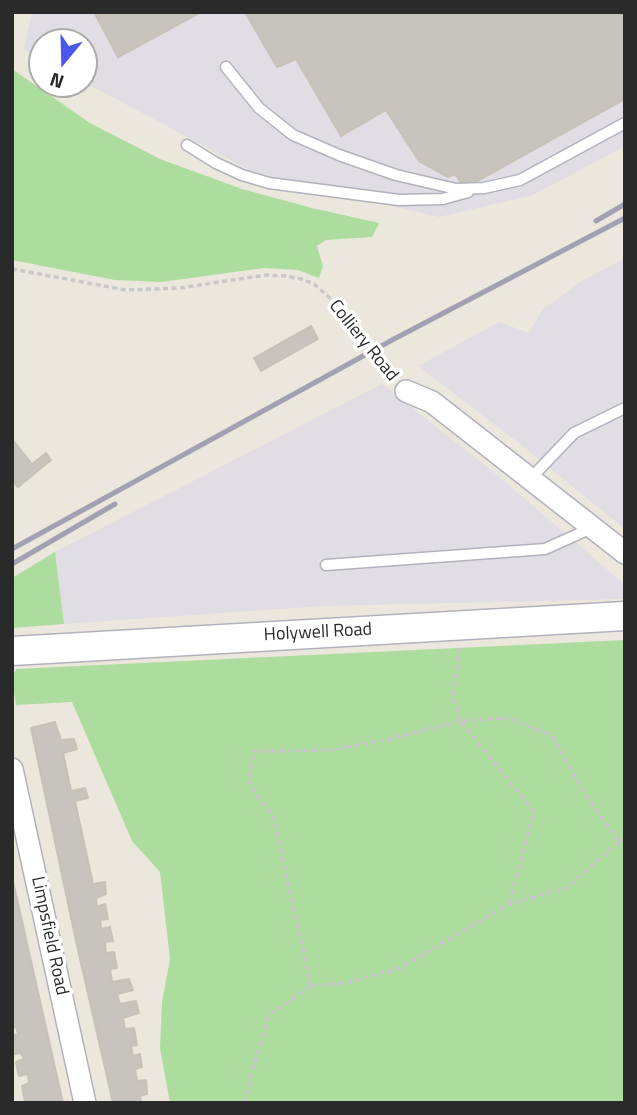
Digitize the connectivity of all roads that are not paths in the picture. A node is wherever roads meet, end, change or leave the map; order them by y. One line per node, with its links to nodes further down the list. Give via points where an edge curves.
1 (226, 67): 4 (lane, via 259,108 293,135 396,175 456,189)
2 (625, 122): 4 (lane, via 520,180)
3 (187, 145): 4 (lane, via 216,163 269,183 426,201)
4 (484, 188)
5 (406, 391): 7 (street, Colliery Road, via 432,402)
6 (625, 408): 7 (lane, via 574,433)
7 (531, 478): 8 (street, Colliery Road)
8 (594, 527): 9 (street, Colliery Road); 10 (lane, via 545,549)
9 (625, 552)
10 (326, 565)
11 (625, 616): 12 (main road, Holywell Road)
12 (12, 651)
13 (12, 769): 14 (street, Limpsfield Road)
14 (85, 1103)

